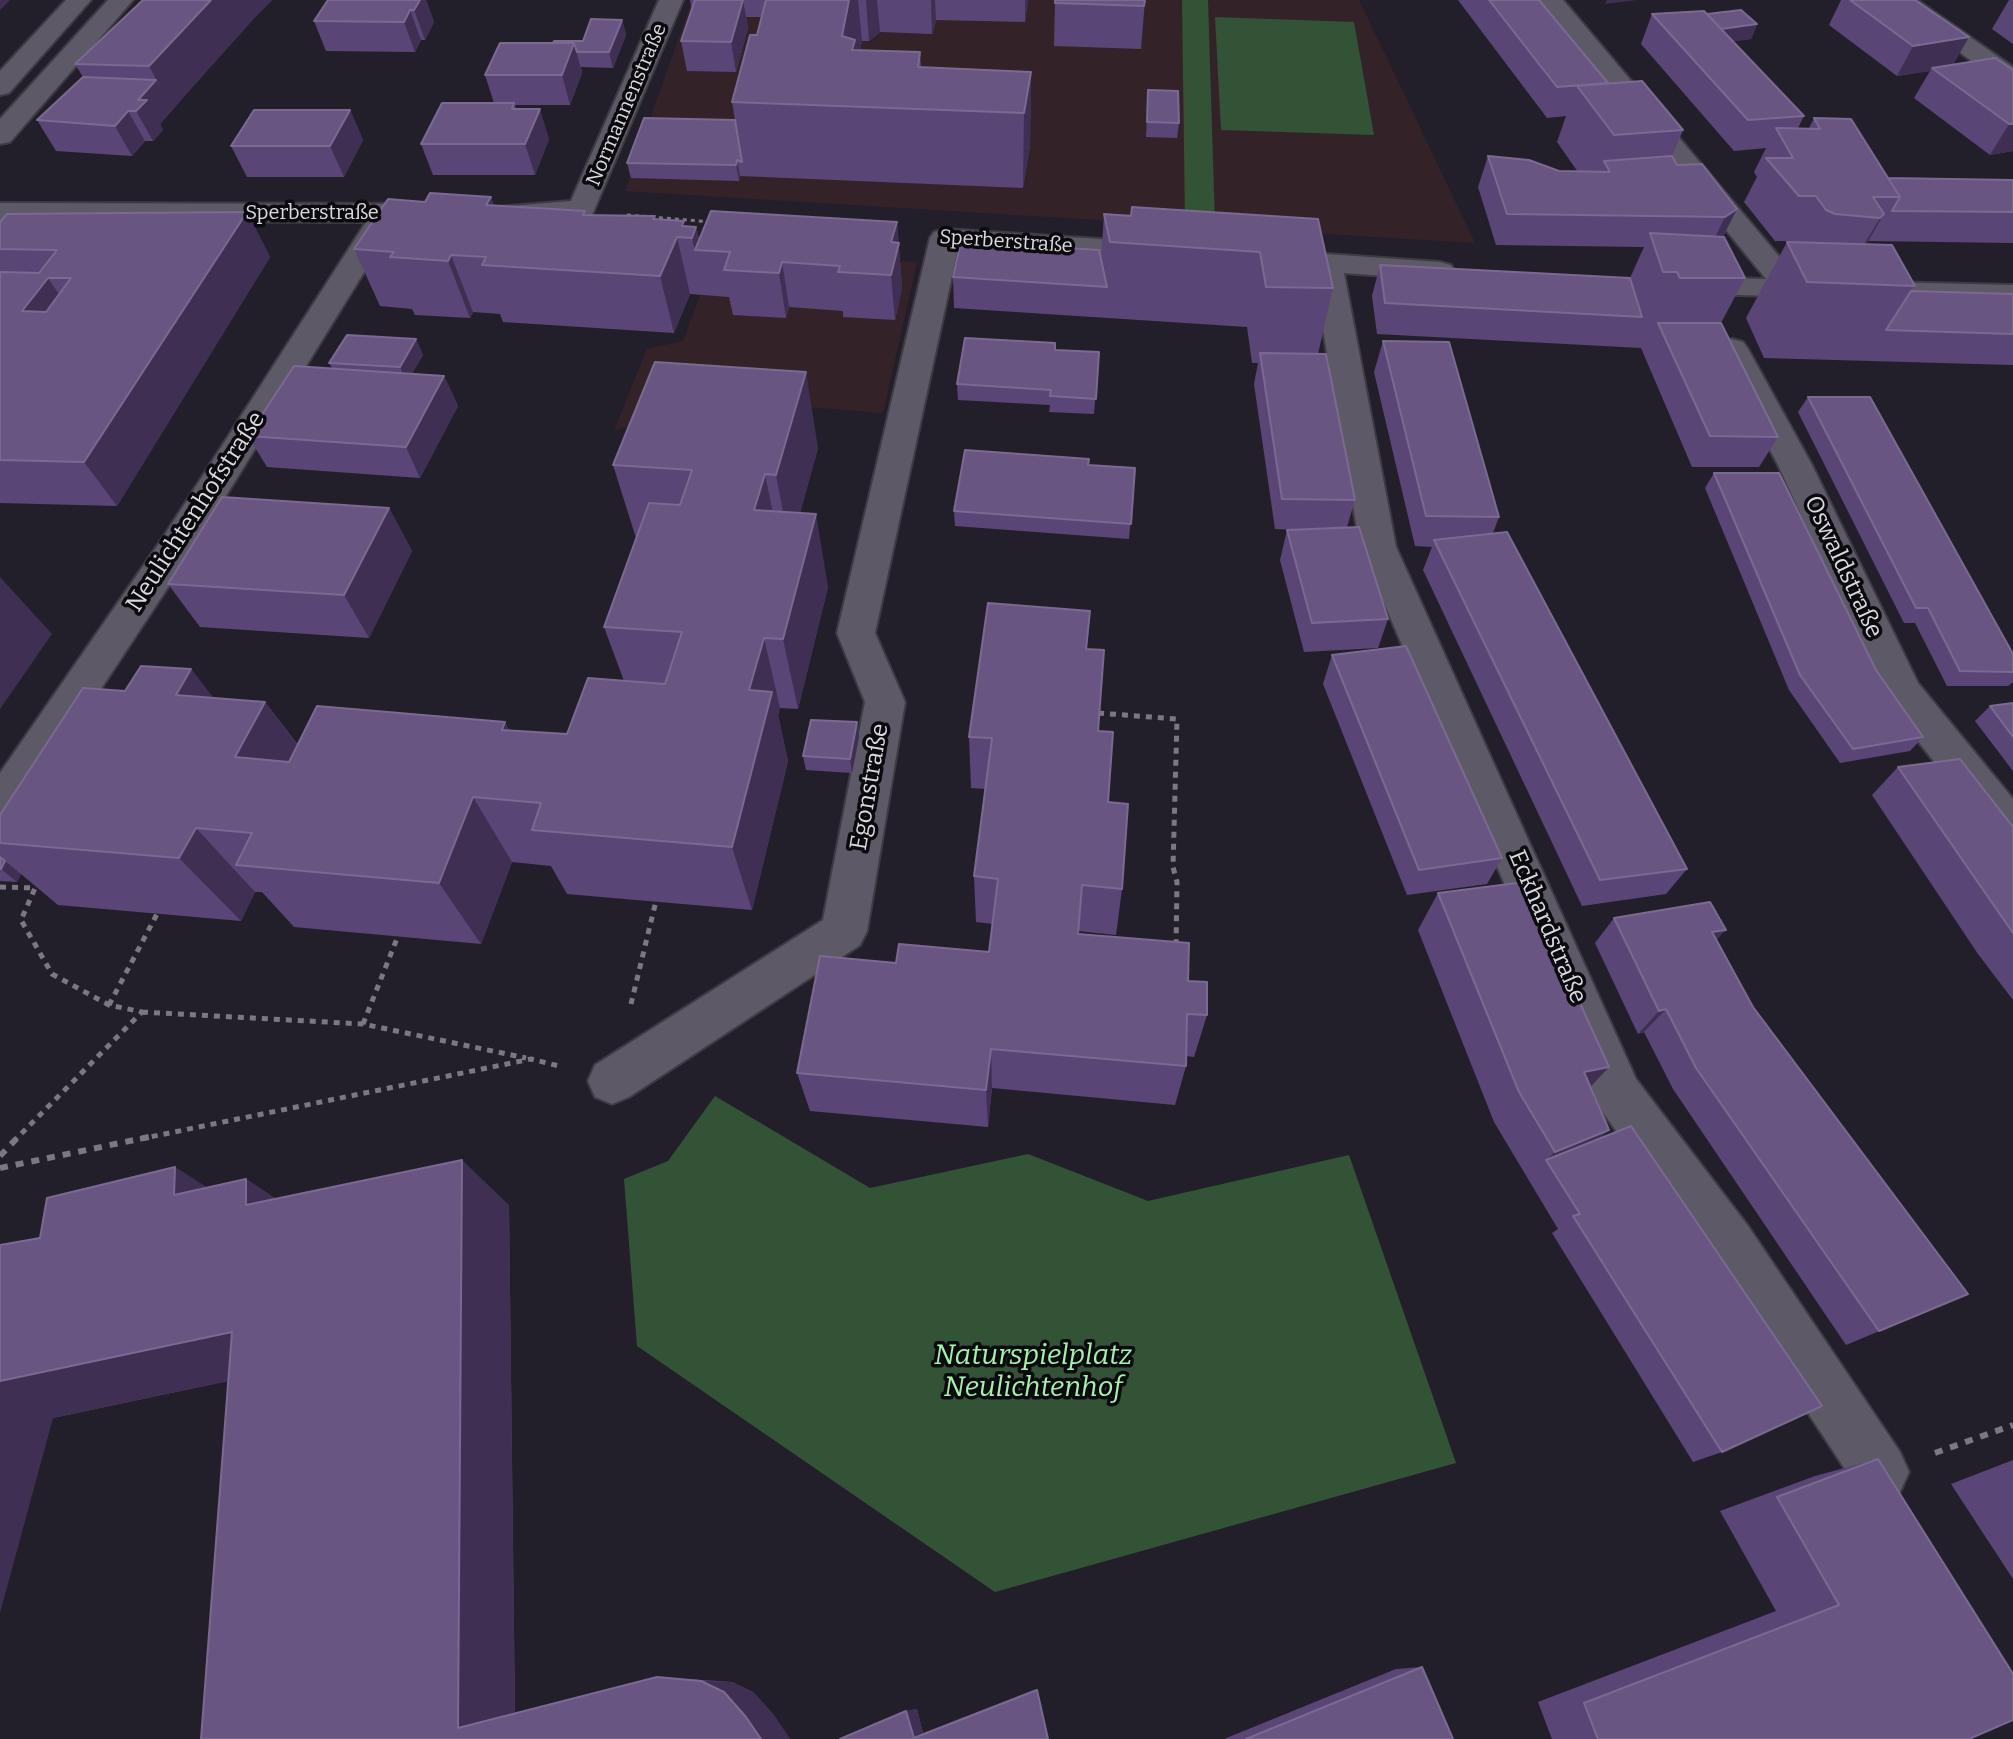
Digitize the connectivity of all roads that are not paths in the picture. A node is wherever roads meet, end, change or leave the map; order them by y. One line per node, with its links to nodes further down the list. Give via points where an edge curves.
1 (79, 0): 7 (street)
2 (121, 0): 8 (street)
3 (671, 0): 9 (street, Normannenstraße)
4 (1550, 0): 18 (street)
5 (1901, 0): 6 (street)
6 (2013, 79)
7 (0, 87)
8 (0, 136)
9 (582, 209): 11 (street, Sperberstraße)
10 (0, 212): 11 (street, Sperberstraße)
11 (386, 213): 21 (street, Neulichtenhofstraße, via 177,545)
12 (945, 238): 13 (street, Sperberstraße); 23 (street, Egonstraße, via 856,633 885,702 844,931)
13 (1184, 254)
14 (1247, 258): 15 (street)
15 (1327, 263): 16 (street); 24 (street, Eckhardstraße, via 1378,547 1619,1095 1729,1245)
16 (1466, 272)
17 (1652, 284): 19 (street)
18 (1789, 287): 19 (street); 20 (street)
19 (1699, 288): 22 (street, Oswaldstraße, via 1795,465 1902,692)
20 (2013, 294)
21 (0, 807)
22 (2013, 830)
23 (612, 1081)
24 (1880, 1472)

